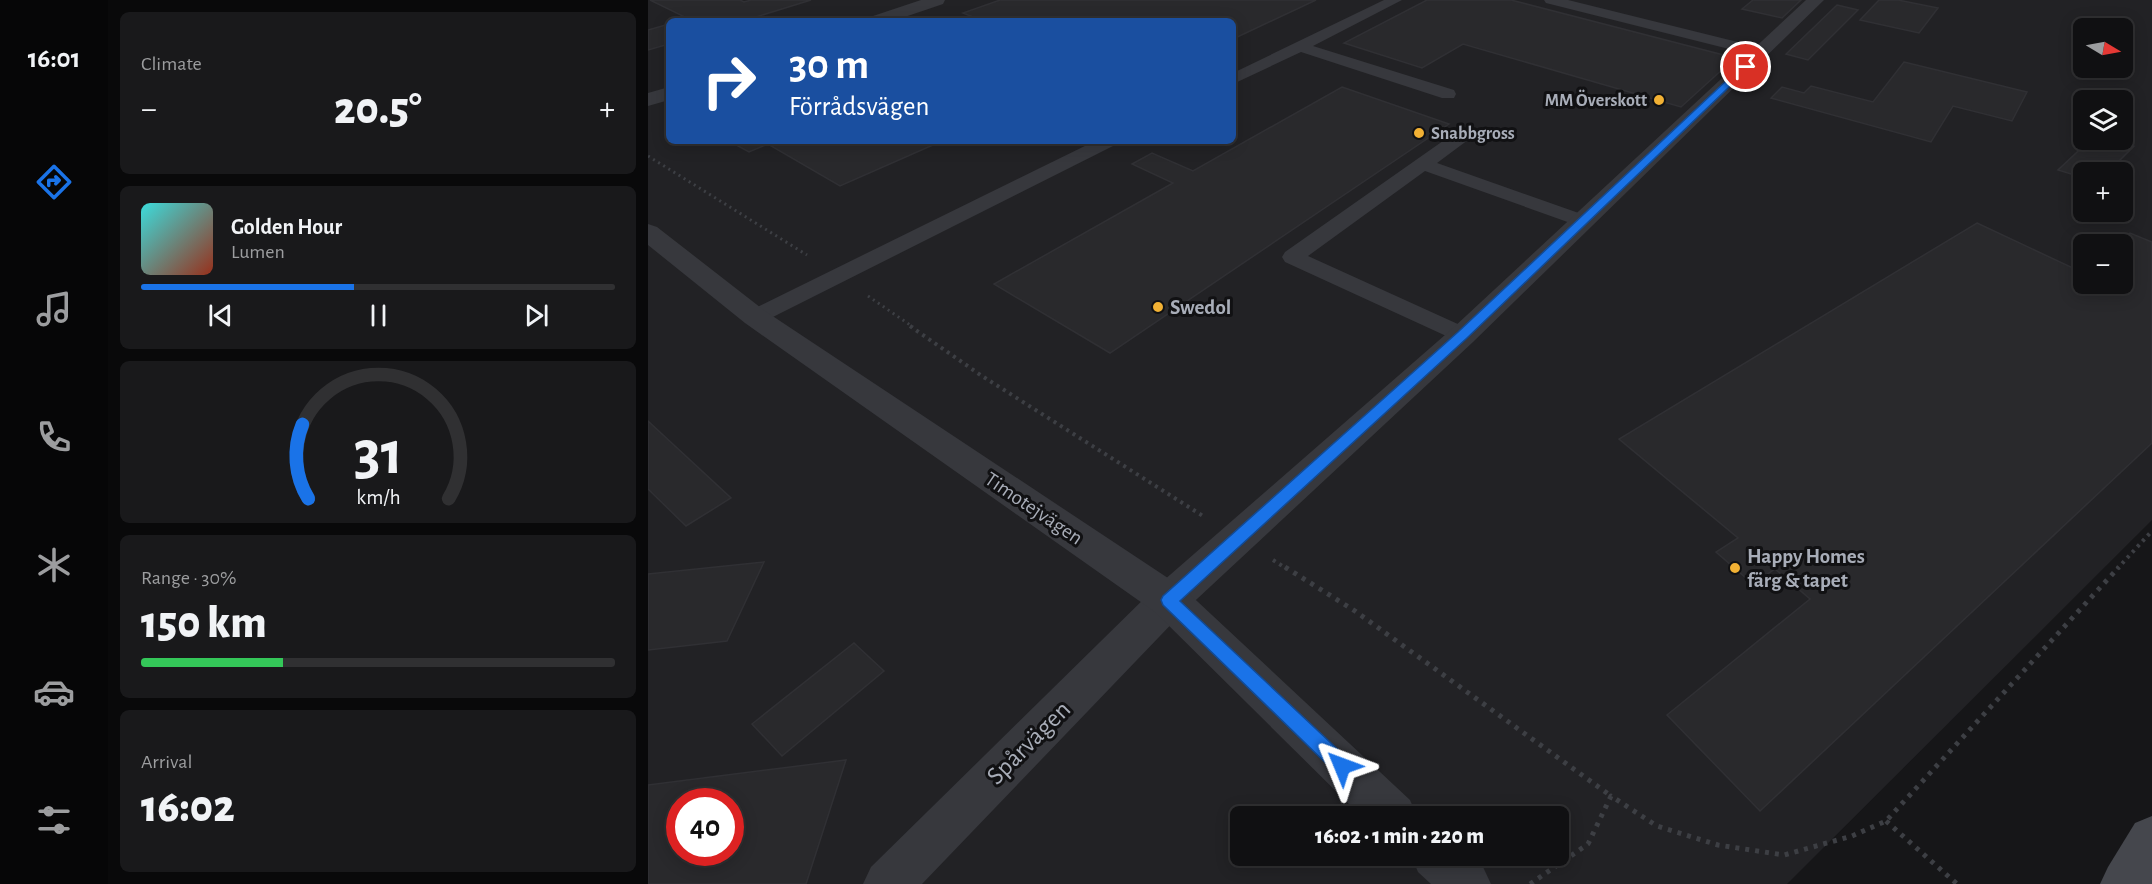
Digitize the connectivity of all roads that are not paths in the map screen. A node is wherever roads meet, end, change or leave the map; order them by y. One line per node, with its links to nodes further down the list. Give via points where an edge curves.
1 (937, 0): 5 (street)
2 (1395, 0): 6 (lane)
3 (1551, 0): 7 (lane)
4 (1816, 0): 7 (street, Spårvägen)
5 (885, 18)
6 (1299, 46): 8 (lane); 10 (lane)
7 (1761, 52): 15 (street, Spårvägen)
8 (1236, 78)
9 (666, 94): 11 (street)
10 (1448, 94)
11 (648, 100)
12 (1466, 133): 14 (lane)
13 (1102, 144): 17 (lane)
14 (1423, 164): 15 (lane); 18 (lane, via 1293,257)
15 (1583, 221): 18 (street, Spårvägen)
16 (648, 232): 17 (street, Timotejvägen)
17 (755, 317): 19 (street, Timotejvägen)
18 (1463, 335): 19 (street, Spårvägen)
19 (1169, 600): 20 (street, Timotejvägen); 23 (street, Spårvägen)
20 (1385, 806)
21 (2152, 840): 25 (main road)
22 (1447, 866): 24 (street)
23 (888, 884)
24 (1466, 884)
25 (2125, 884)

